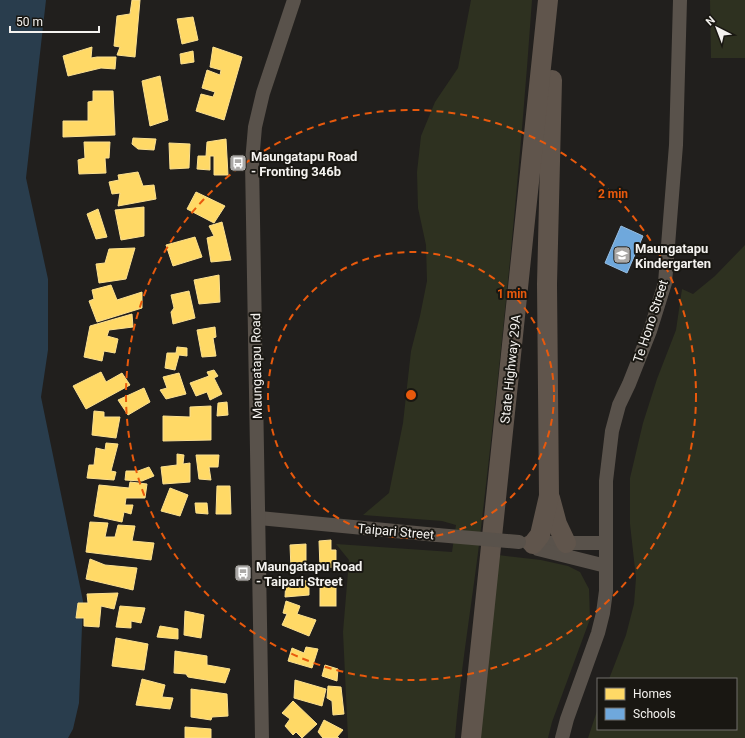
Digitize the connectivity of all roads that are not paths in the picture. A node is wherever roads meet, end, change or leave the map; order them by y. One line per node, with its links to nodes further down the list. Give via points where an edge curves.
1 (294, 0): 5 (street, Maungatapu Road, via 263,93 255,127 252,162)
2 (548, 0): 4 (highway, via 554,30 547,284); 11 (highway, State Highway 29A)
3 (680, 0): 6 (street, Te Hono Street, via 676,146 665,283 650,331 619,405 612,431 606,481)
4 (549, 496): 7 (highway, via 540,535); 8 (highway, via 557,524)
5 (259, 518): 7 (street, Taipari Street, bridge); 10 (street, Maungatapu Road)
6 (606, 542): 8 (street, Taipari Street); 9 (street)
7 (526, 543): 8 (street, Taipari Street); 9 (street, Taipari Street, via 538,549)
8 (566, 543)
9 (606, 566): 12 (street, via 606,591 598,634)
10 (262, 738)
11 (471, 738)
12 (562, 738)

